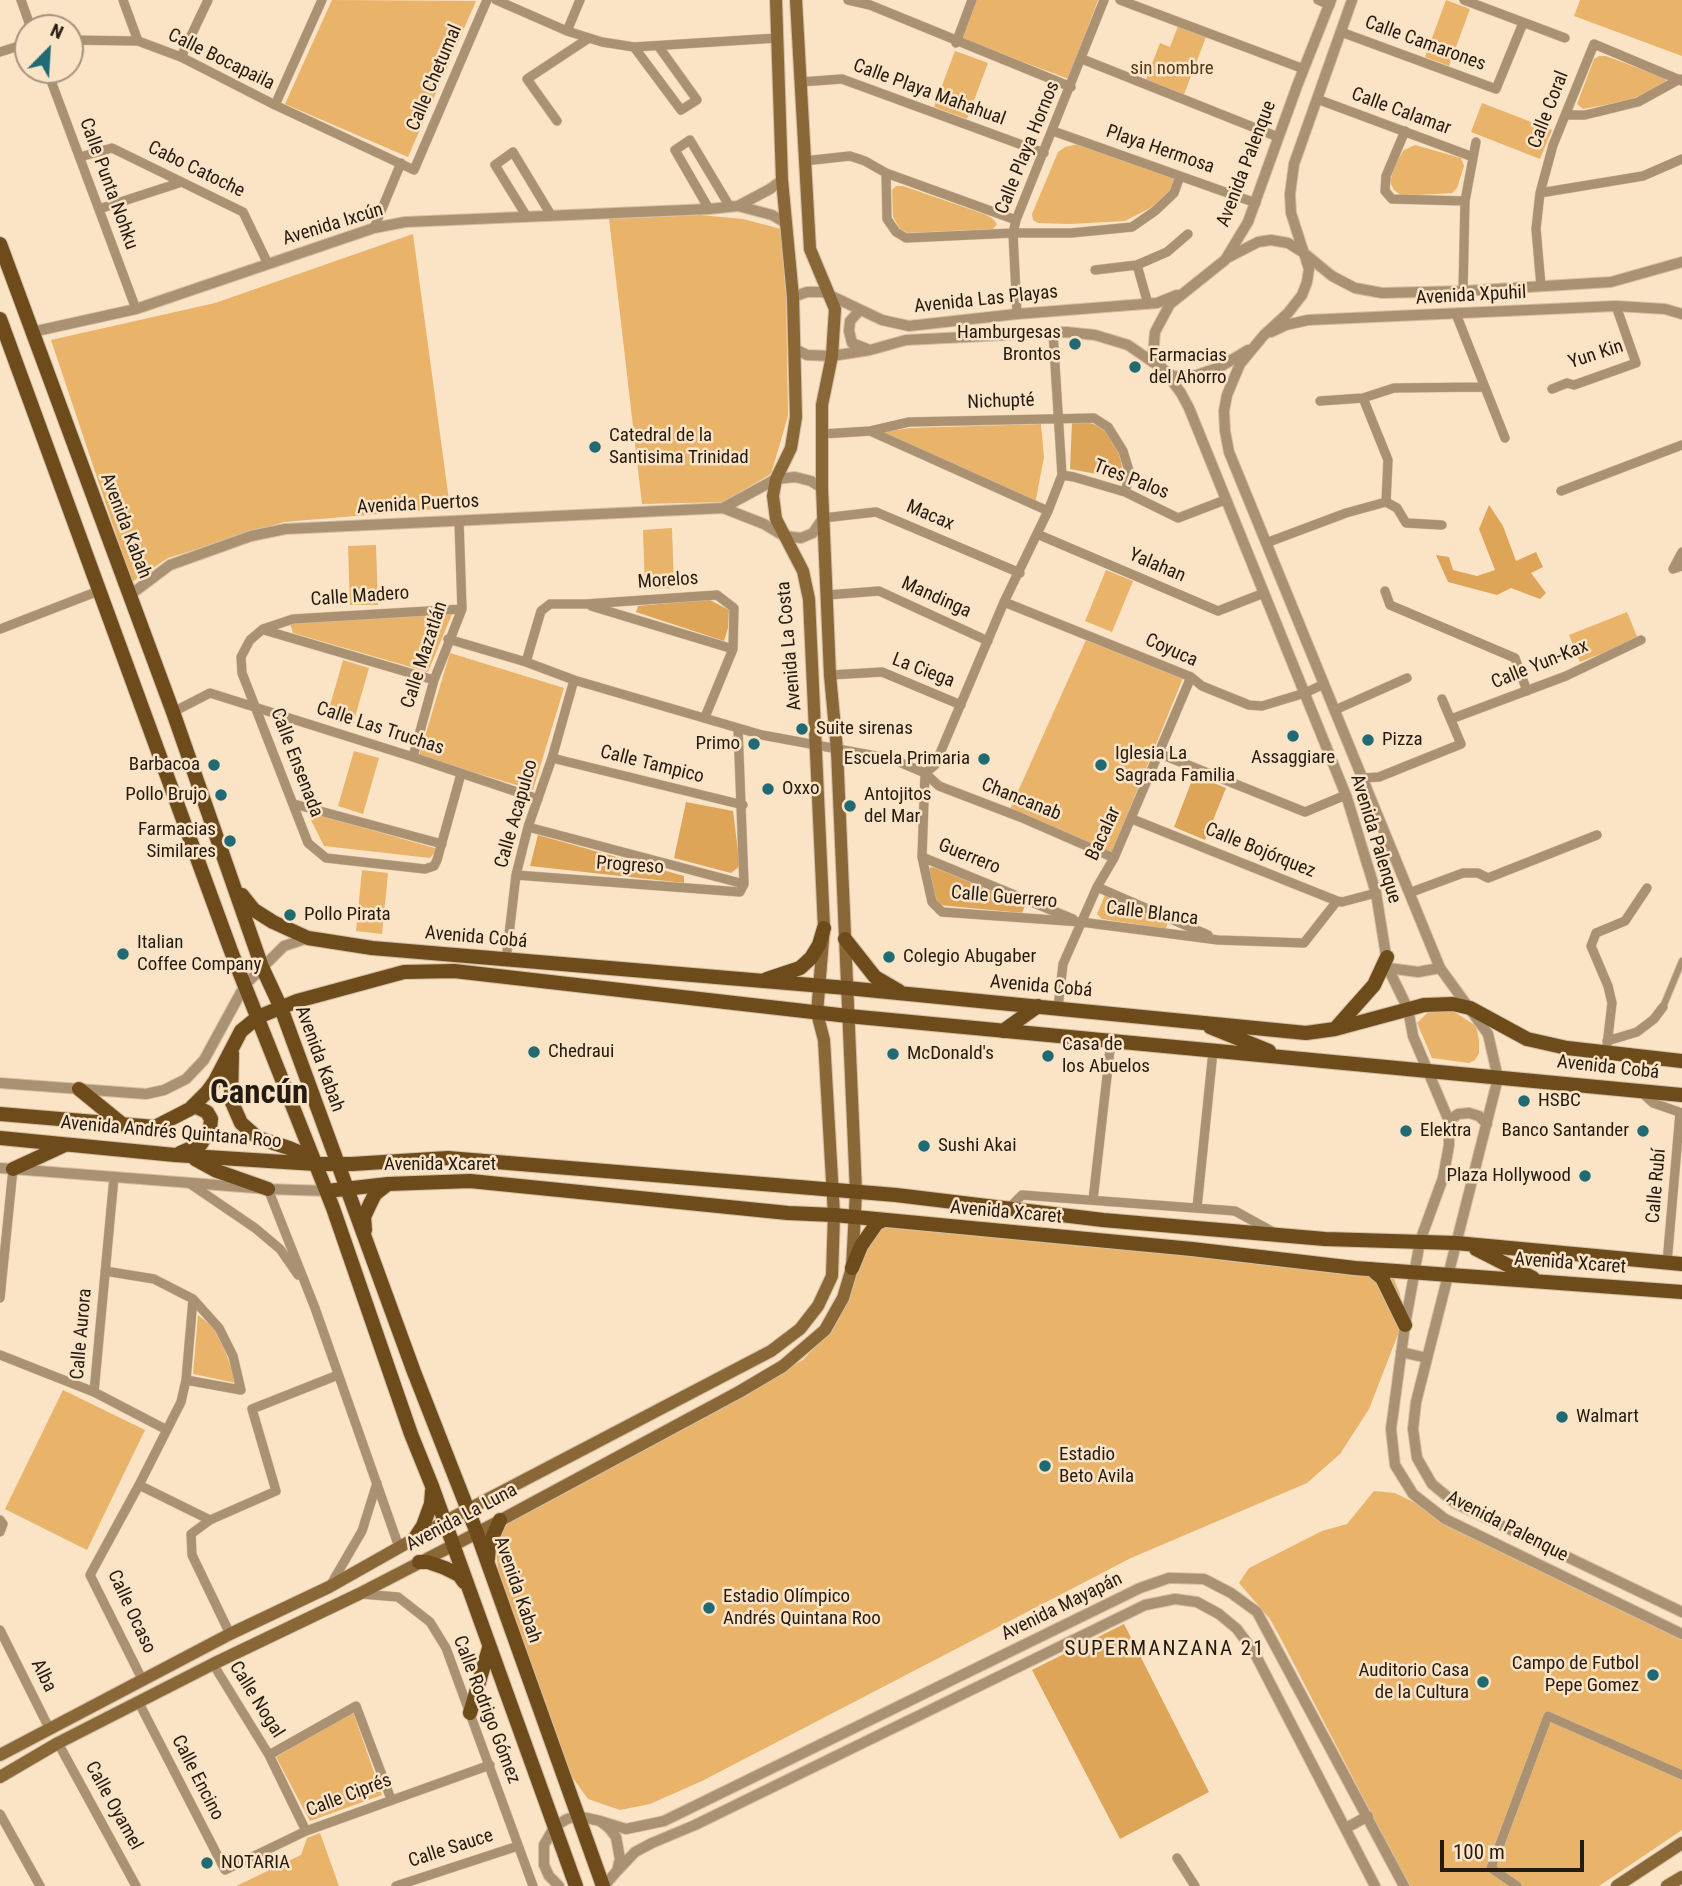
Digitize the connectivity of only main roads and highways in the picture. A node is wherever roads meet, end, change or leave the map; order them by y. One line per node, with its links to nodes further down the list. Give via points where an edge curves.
1 (776, 0): 3 (main road, Avenida La Costa)
2 (796, 0): 4 (main road)
3 (782, 180): 4 (main road); 9 (main road, Avenida La Costa, via 793,297 796,417 791,448 773,496 776,519 803,571 809,599)
4 (805, 180): 8 (main road, Avenida La Costa, via 810,249 835,309 822,405 822,488)
5 (0, 244): 7 (main road, Avenida Kabah)
6 (0, 319): 24 (main road, Avenida Kabah)
7 (236, 887): 11 (main road, Avenida Cobá, via 254,910 307,938); 21 (main road, Avenida Kabah, via 262,967)
8 (844, 923): 9 (main road); 10 (main road, Avenida La Costa)
9 (824, 926): 15 (main road, via 819,945 800,968); 16 (main road, Avenida La Costa)
10 (845, 939): 17 (main road, Avenida La Costa); 19 (main road, via 875,977)
11 (424, 953): 13 (main road); 14 (main road, Avenida Cobá)
12 (1387, 963): 26 (main road, via 1374,985)
13 (454, 971): 18 (main road, Avenida Cobá); 21 (main road, Avenida Cobá, via 404,972)
14 (696, 976): 15 (main road, Avenida Cobá); 18 (main road)
15 (757, 981): 16 (main road, Avenida Cobá)
16 (819, 987): 17 (main road, Avenida Cobá); 22 (main road, Avenida La Costa)
17 (847, 988): 19 (main road, Avenida Cobá); 23 (main road, Avenida La Costa)
18 (642, 992): 22 (main road, Avenida Cobá)
19 (903, 994): 20 (main road, Avenida Cobá)
20 (1038, 1006): 25 (main road, Avenida Cobá); 27 (main road)
21 (281, 1008): 24 (main road, Avenida Andrés Quintana Roo); 41 (main road, Avenida Kabah)
22 (817, 1013): 23 (main road, Avenida Cobá); 48 (main road, Avenida La Costa, via 824,1040)
23 (848, 1016): 27 (main road, Avenida Cobá); 50 (main road, Avenida La Costa)
24 (258, 1017): 28 (main road, Avenida Andrés Quintana Roo, via 241,1031); 40 (main road, Avenida Kabah)
25 (1196, 1021): 26 (main road, Avenida Cobá, via 1306,1032); 29 (main road)
26 (1335, 1028): 30 (main road, Avenida Cobá, via 1444,1003 1470,1008 1527,1039)
27 (1003, 1031): 29 (main road, Avenida Cobá)
28 (232, 1048): 33 (main road, Avenida Andrés Quintana Roo, via 215,1081); 40 (main road, via 231,1100 240,1123 258,1138 303,1154)
29 (1283, 1057): 32 (main road, Avenida Cobá)
30 (1682, 1061)
31 (79, 1090): 35 (main road)
32 (1682, 1095)
33 (194, 1106): 35 (main road, Avenida Andrés Quintana Roo, via 155,1127); 38 (main road, via 207,1112 210,1128 201,1144)
34 (0, 1114): 35 (main road, Avenida Andrés Quintana Roo)
35 (122, 1124)
36 (0, 1138): 37 (main road, Avenida Andrés Quintana Roo)
37 (68, 1144): 38 (main road, Avenida Andrés Quintana Roo); 42 (main road)
38 (175, 1155): 39 (main road, Avenida Andrés Quintana Roo)
39 (191, 1156): 40 (main road, Avenida Andrés Quintana Roo); 47 (main road)
40 (316, 1164): 41 (main road, Avenida Andrés Quintana Roo); 49 (main road, Avenida Kabah)
41 (339, 1164): 43 (main road, Avenida Xcaret, via 448,1158); 46 (main road, Avenida Kabah)
42 (6, 1168)
43 (548, 1168): 44 (main road); 48 (main road, Avenida Xcaret)
44 (470, 1181): 45 (main road, Avenida Xcaret); 51 (main road, Avenida Xcaret)
45 (388, 1184): 46 (main road, Avenida Xcaret); 55 (main road, via 375,1194 364,1217)
46 (347, 1188): 49 (main road, Avenida Xcaret); 55 (main road, Avenida Kabah)
47 (268, 1189)
48 (833, 1190): 50 (main road, Avenida Xcaret); 51 (main road, Avenida La Costa)
49 (327, 1191): 67 (main road, Avenida Kabah)
50 (856, 1192): 52 (main road, Avenida La Costa); 54 (main road, Avenida Xcaret)
51 (834, 1215): 52 (main road, Avenida Xcaret); 62 (main road, Avenida La Luna, via 832,1276)
52 (856, 1217): 53 (main road, Avenida Xcaret); 59 (main road, Avenida La Luna)
53 (884, 1220): 57 (main road, Avenida Xcaret); 59 (main road, via 861,1246)
54 (1257, 1233): 56 (main road, Avenida Xcaret); 57 (main road)
55 (366, 1242): 69 (main road, Avenida Kabah)
56 (1463, 1244): 58 (main road, Avenida Xcaret); 61 (main road)
57 (1192, 1249): 60 (main road, Avenida Xcaret)
58 (1675, 1264)
59 (852, 1268): 64 (main road, Avenida La Luna)
60 (1371, 1269): 61 (main road, Avenida Xcaret); 65 (main road, via 1382,1278)
61 (1538, 1282): 63 (main road, Avenida Xcaret)
62 (825, 1291): 64 (main road); 66 (main road, Avenida La Luna, via 800,1329 771,1351)
63 (1682, 1292)
64 (843, 1298): 68 (main road, Avenida La Luna, via 825,1330 783,1366)
65 (1405, 1325)
66 (548, 1467): 68 (main road, via 550,1480); 69 (main road, Avenida La Luna)
67 (432, 1486): 71 (main road, Avenida Kabah); 73 (main road, via 423,1526)
68 (559, 1489): 70 (main road, Avenida La Luna)
69 (467, 1510): 71 (main road, Avenida La Luna); 72 (main road, Avenida Kabah)
70 (500, 1520): 72 (main road, Avenida La Luna); 76 (main road, via 489,1545)
71 (444, 1522): 73 (main road, Avenida La Luna); 74 (main road, Avenida Kabah)
72 (477, 1533): 74 (main road, Avenida La Luna); 76 (main road, Avenida Kabah)
73 (415, 1538): 80 (main road, Avenida La Luna, via 329,1587)
74 (452, 1545): 75 (main road, Avenida La Luna); 77 (main road, Avenida Kabah)
75 (419, 1562): 77 (main road, via 445,1568); 81 (main road, Avenida La Luna, via 58,1743)
76 (488, 1567): 85 (main road, Avenida Kabah)
77 (465, 1583): 78 (main road, Avenida Kabah)
78 (489, 1648): 79 (main road); 84 (main road, Avenida Kabah)
79 (470, 1713)
80 (0, 1755)
81 (0, 1777)
82 (1682, 1843): 86 (main road)
83 (1682, 1877): 87 (main road)
84 (576, 1886)
85 (603, 1886)
86 (1617, 1886)
87 (1667, 1886)

